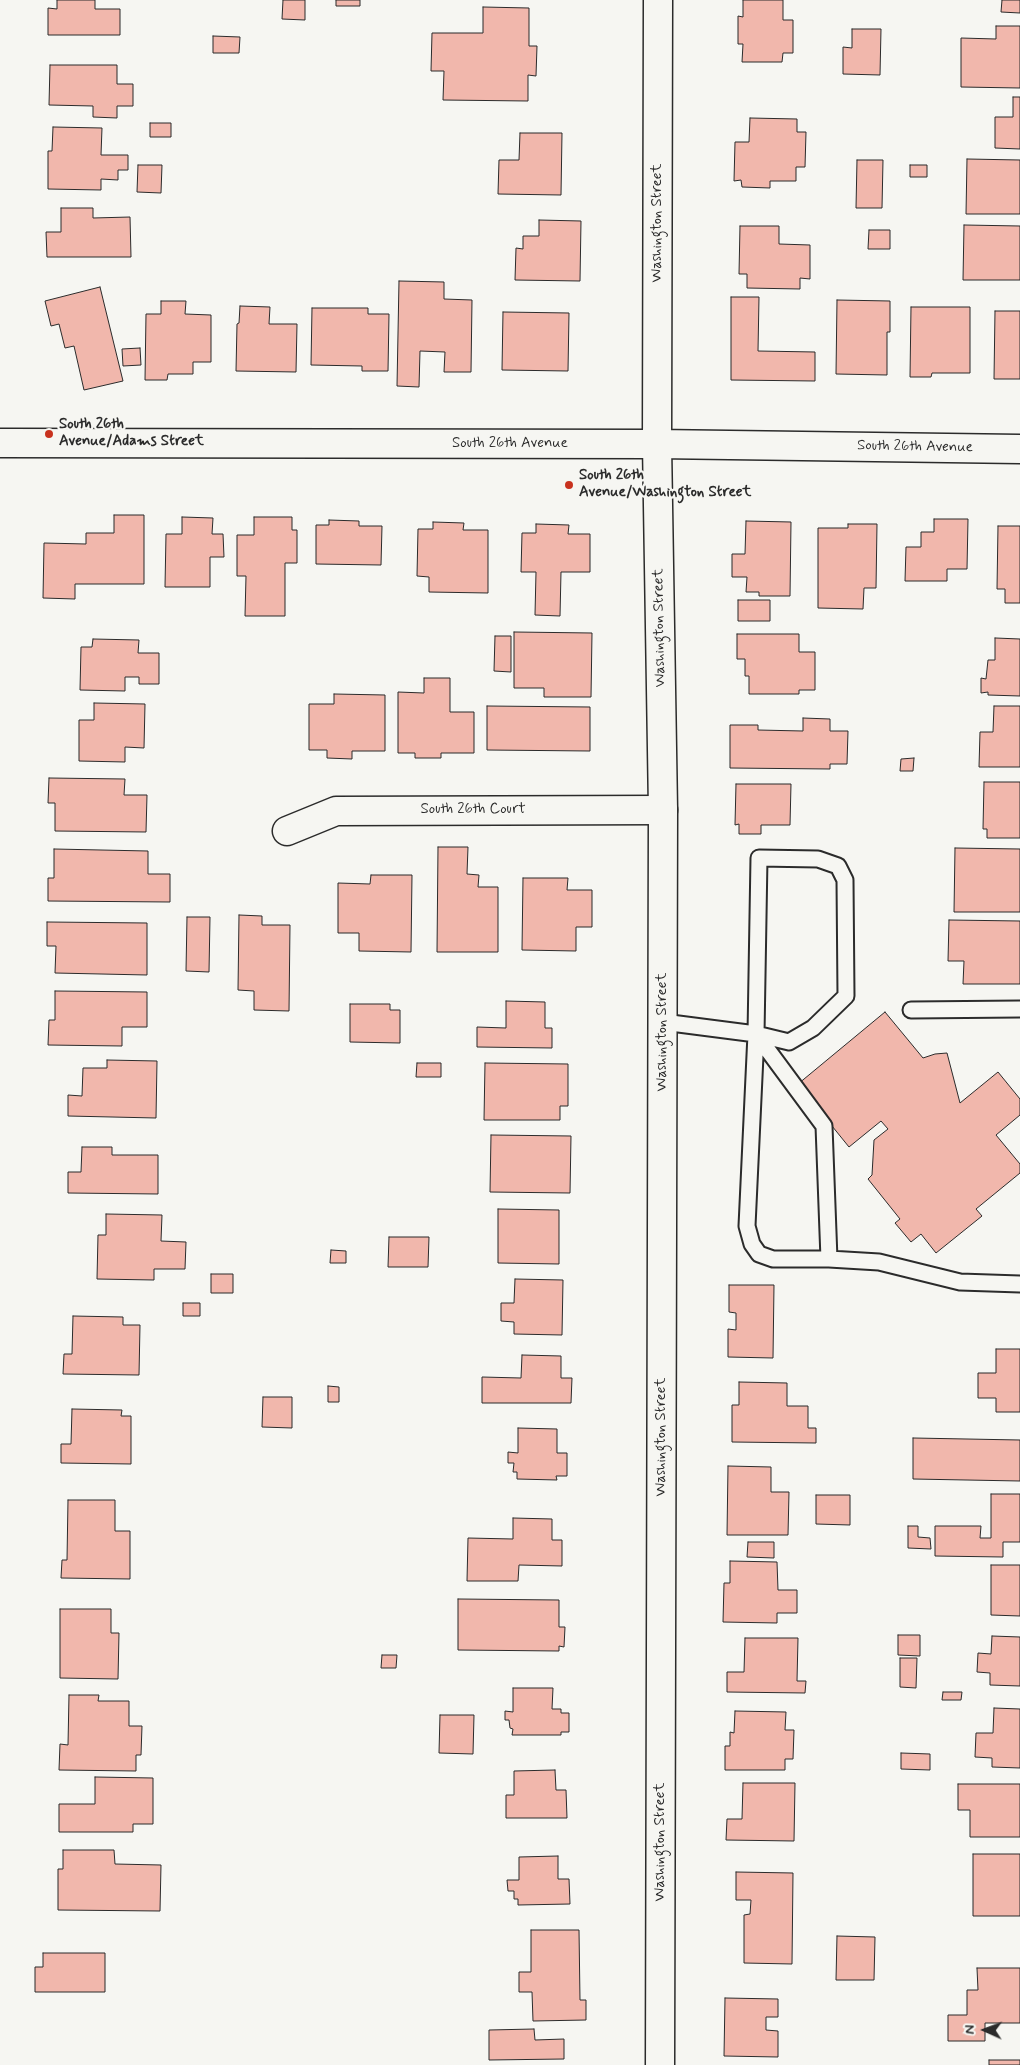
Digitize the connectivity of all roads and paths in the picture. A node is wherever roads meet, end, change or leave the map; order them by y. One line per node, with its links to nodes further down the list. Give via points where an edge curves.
1 (658, 0): 3 (street, Washington Street)
2 (0, 443): 3 (street, South 26th Avenue)
3 (657, 444): 4 (street, South 26th Avenue); 5 (street, Washington Street)
4 (1020, 449)
5 (663, 810): 6 (street, South 26th Court, via 336,811); 9 (street, Washington Street)
6 (287, 831)
7 (1020, 1009): 8 (lane)
8 (911, 1010)
9 (663, 1022): 10 (lane); 13 (street, Washington Street)
10 (756, 1034): 10 (lane, via 789,1042 813,1028 846,996 845,880 838,866 818,859 759,858); 11 (lane, via 824,1126); 11 (lane, via 748,1226 752,1244 759,1254 773,1259)
11 (829, 1259): 12 (lane, via 879,1262 960,1282)
12 (1020, 1284)
13 (660, 2065)

